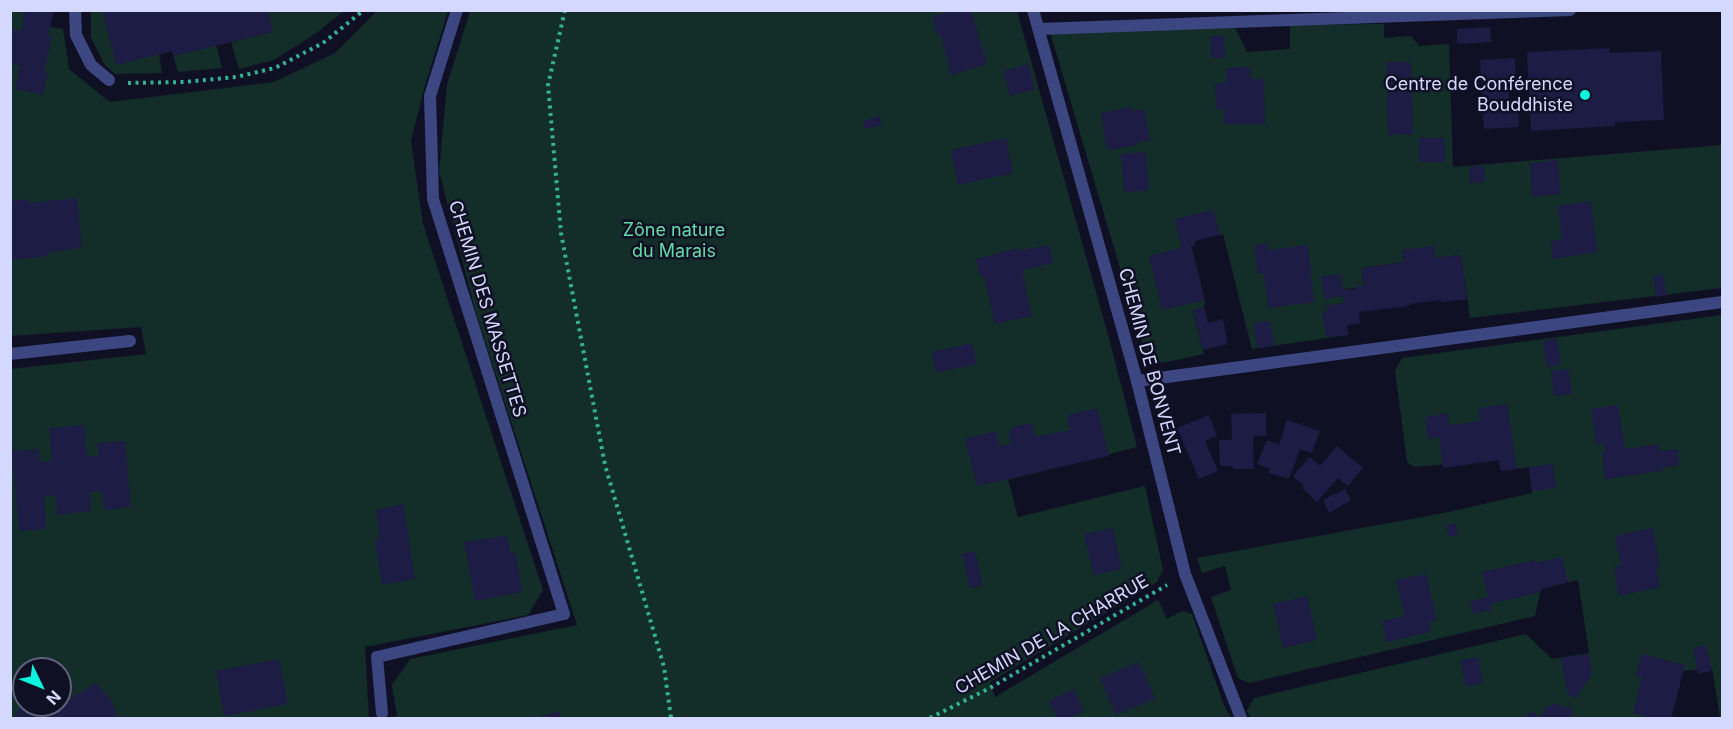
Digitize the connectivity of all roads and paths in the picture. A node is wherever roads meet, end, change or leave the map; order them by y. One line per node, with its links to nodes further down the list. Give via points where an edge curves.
1 (75, 10): 8 (street, via 76,35 91,65)
2 (364, 10): 8 (path, via 323,43 275,68 184,82)
3 (457, 10): 14 (street, CHEMIN DES MASSETTES, via 430,96 433,199 564,614 377,657)
4 (566, 10): 15 (path, via 548,85 561,233 605,465 664,667)
5 (1033, 10): 7 (street, CHEMIN DE BONVENT)
6 (1570, 10): 7 (street)
7 (1039, 29): 12 (street, CHEMIN DE BONVENT)
8 (109, 80)
9 (1722, 302): 12 (street)
10 (130, 341): 11 (street)
11 (10, 354)
12 (1137, 381): 13 (street, CHEMIN DE BONVENT)
13 (1185, 574): 16 (path, CHEMIN DE LA CHARRUE, via 988,689); 17 (street, CHEMIN DE BONVENT)
14 (382, 714)
15 (671, 718)
16 (930, 718)
17 (1241, 718)

